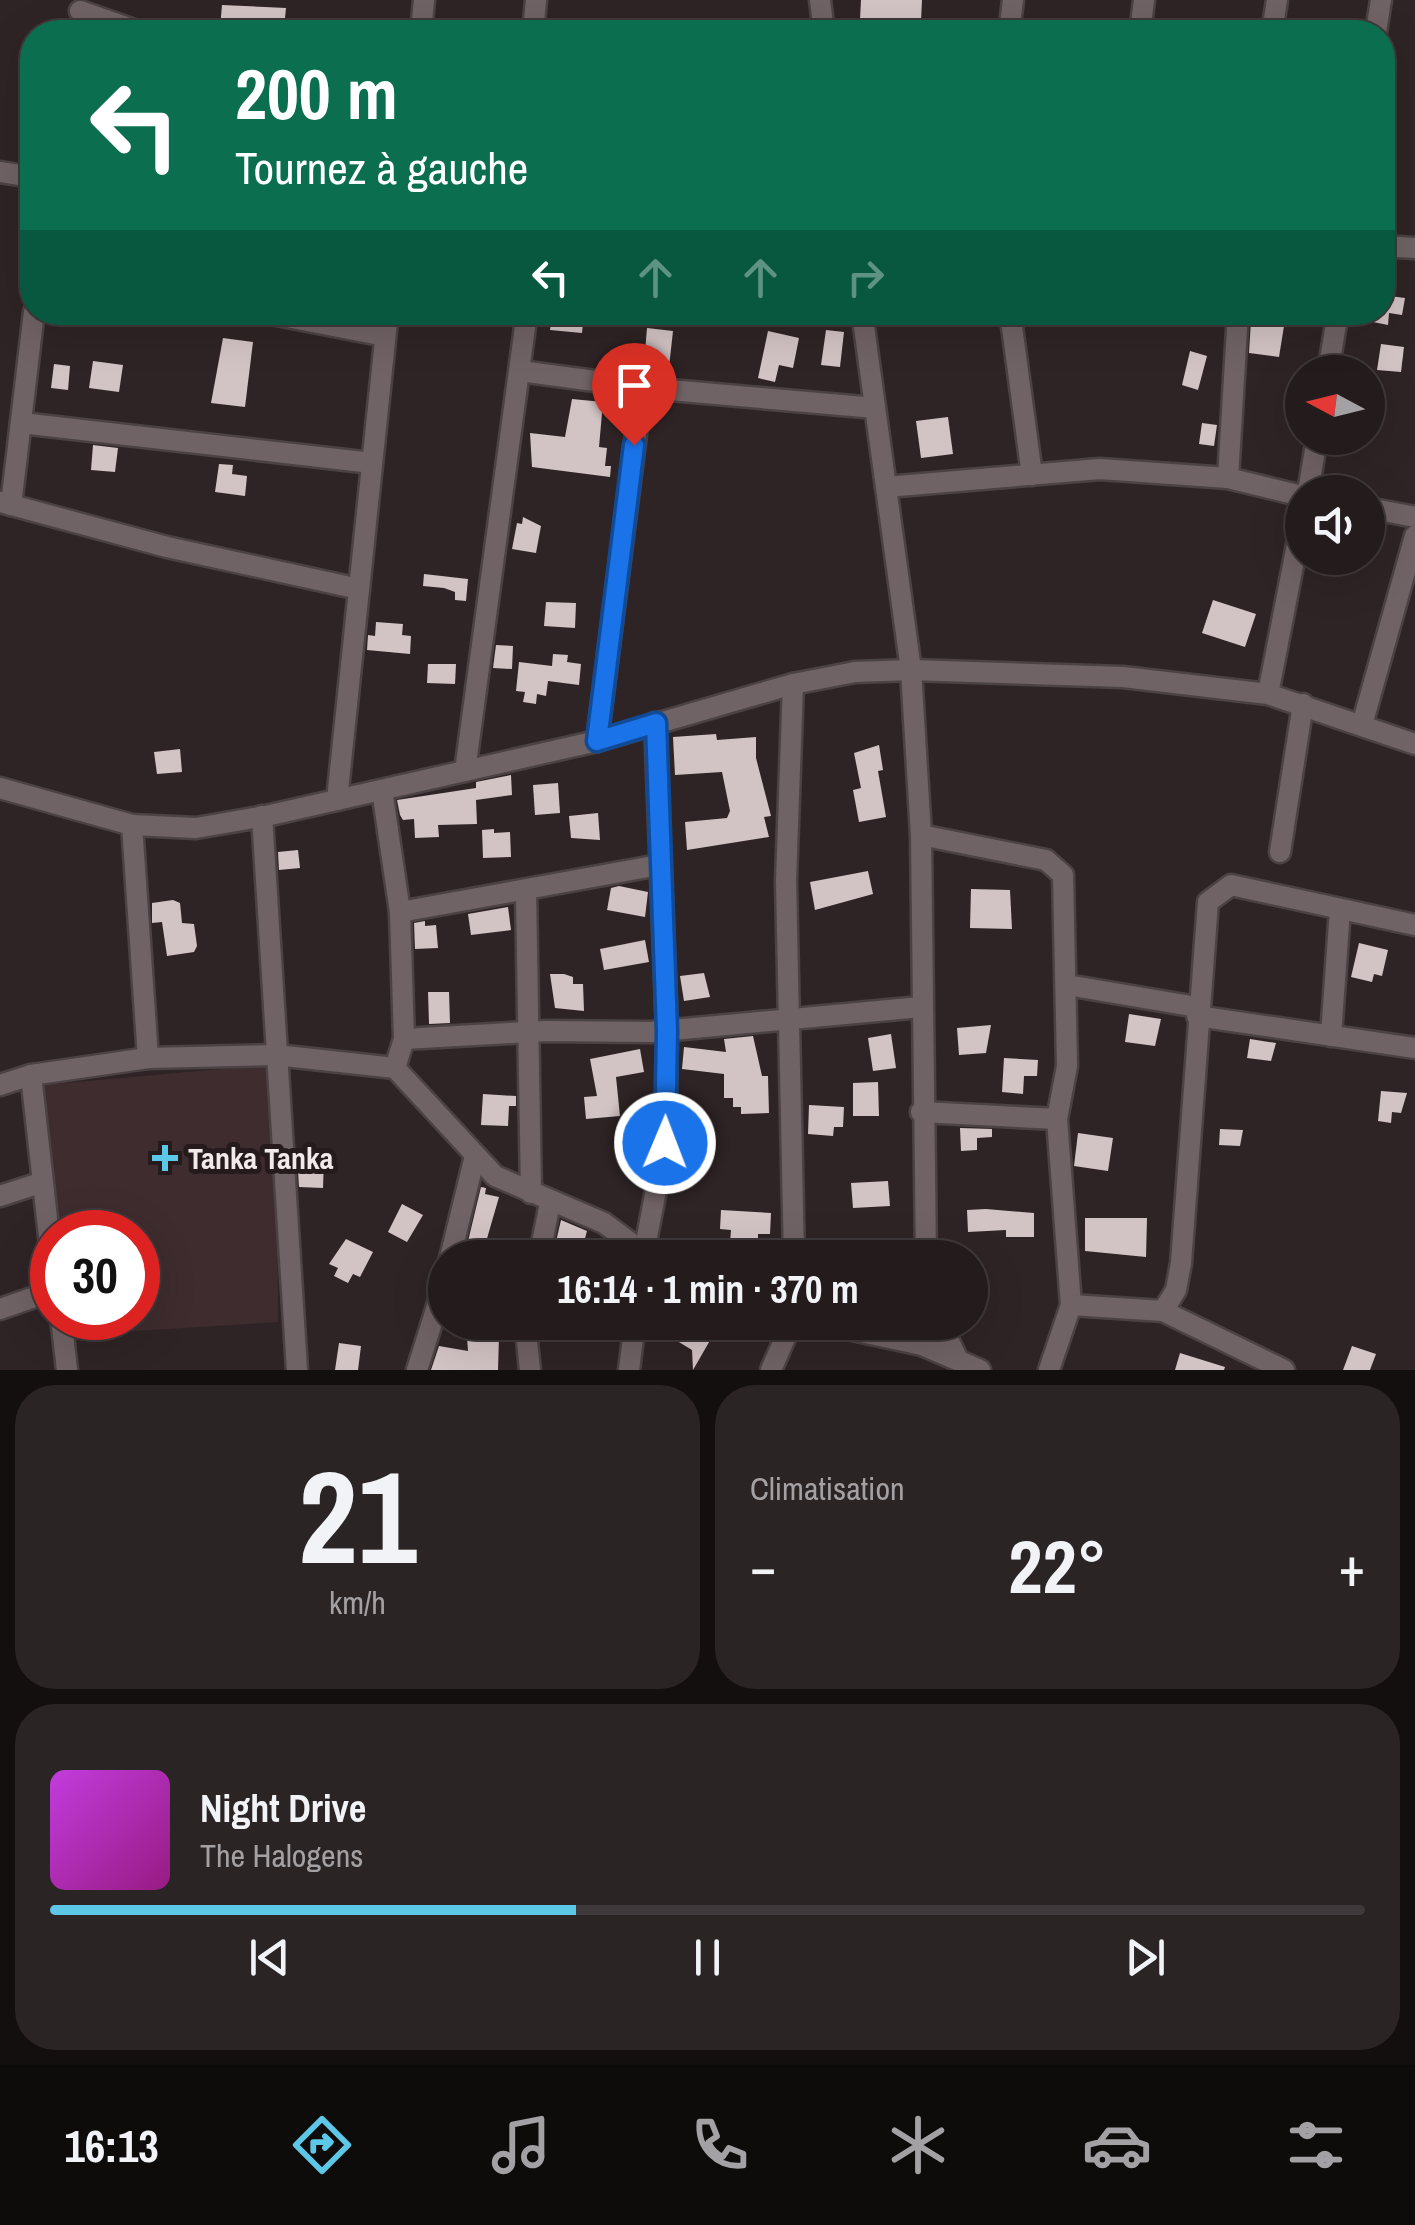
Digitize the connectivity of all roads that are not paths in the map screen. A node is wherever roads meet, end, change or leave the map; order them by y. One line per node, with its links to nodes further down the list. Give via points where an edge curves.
1 (81, 6): 2 (street)
2 (113, 20)
3 (32, 325): 16 (street)
4 (328, 325): 11 (street)
5 (386, 325): 11 (street)
6 (525, 325): 13 (street)
7 (864, 325): 15 (street)
8 (1012, 325): 18 (street)
9 (1237, 325): 19 (street)
10 (1336, 325): 12 (street)
11 (385, 336): 17 (street)
12 (1331, 355)
13 (520, 371): 14 (street); 36 (street)
14 (647, 388): 15 (street); 34 (street)
15 (875, 408): 20 (street)
16 (21, 422): 17 (street); 22 (street)
17 (372, 462): 27 (street)
18 (1032, 476): 19 (street, via 1100,469); 20 (street)
19 (1228, 478): 21 (street)
20 (886, 486): 28 (street)
21 (1285, 490)
22 (5, 504): 27 (street)
23 (1385, 511): 24 (street)
24 (1415, 517)
25 (1415, 536): 33 (street)
26 (1291, 575): 30 (street)
27 (359, 589): 39 (street)
28 (911, 670): 29 (street); 30 (street, via 1123,676); 42 (street)
29 (792, 684): 32 (street); 52 (street, via 786,880)
30 (1268, 694): 31 (street)
31 (1303, 704): 33 (street); 43 (street)
32 (656, 723): 34 (street); 44 (street)
33 (1362, 724): 35 (street)
34 (597, 741): 36 (street)
35 (1415, 744)
36 (465, 771): 38 (street)
37 (0, 788): 41 (street)
38 (382, 790): 39 (street); 47 (street)
39 (337, 800): 40 (street)
40 (262, 816): 41 (street, via 196,828); 58 (street)
41 (132, 825): 59 (street)
42 (921, 834): 49 (street, via 1056,865 1063,874); 50 (street)
43 (1280, 852)
44 (659, 865): 45 (street); 53 (street)
45 (526, 891): 47 (street); 54 (street)
46 (1340, 909): 48 (street); 51 (street, via 1231,885 1216,893 1208,902); 55 (street)
47 (400, 912): 56 (street)
48 (1415, 925)
49 (1067, 984): 51 (street); 64 (street, via 1066,1066)
50 (921, 1007): 52 (street); 63 (street)
51 (1197, 1012): 55 (street); 79 (street, via 1182,1262)
52 (791, 1022): 53 (street); 74 (street)
53 (667, 1031): 54 (street); 73 (street, via 665,1143)
54 (527, 1033): 56 (street); 68 (street)
55 (1331, 1036): 57 (street)
56 (404, 1039): 60 (street)
57 (1415, 1048)
58 (276, 1055): 59 (street); 60 (street); 91 (street)
59 (148, 1058): 61 (street)
60 (395, 1068): 65 (street)
61 (32, 1074): 62 (street); 66 (street)
62 (0, 1085)
63 (921, 1112): 64 (street); 75 (street)
64 (1057, 1119): 77 (street)
65 (474, 1156): 68 (street, via 494,1176); 70 (street)
66 (40, 1183): 67 (street); 69 (street)
67 (0, 1196)
68 (540, 1198): 71 (street); 72 (street, via 604,1223)
69 (44, 1210)
70 (454, 1240)
71 (539, 1240)
72 (626, 1240)
73 (649, 1240)
74 (794, 1240)
75 (927, 1240)
76 (30, 1299): 78 (street)
77 (1071, 1304): 79 (street); 97 (street)
78 (0, 1309)
79 (1163, 1311): 98 (street)
80 (428, 1333): 92 (street)
81 (64, 1340): 90 (street)
82 (528, 1340): 93 (street)
83 (633, 1340): 94 (street)
84 (784, 1340): 95 (street)
85 (895, 1340): 88 (street)
86 (922, 1340): 88 (street)
87 (948, 1340): 89 (street)
88 (922, 1346): 89 (street)
89 (957, 1358): 96 (street)
90 (67, 1370)
91 (297, 1370)
92 (416, 1370)
93 (530, 1370)
94 (629, 1370)
95 (771, 1370)
96 (980, 1370)
97 (1049, 1370)
98 (1284, 1370)

